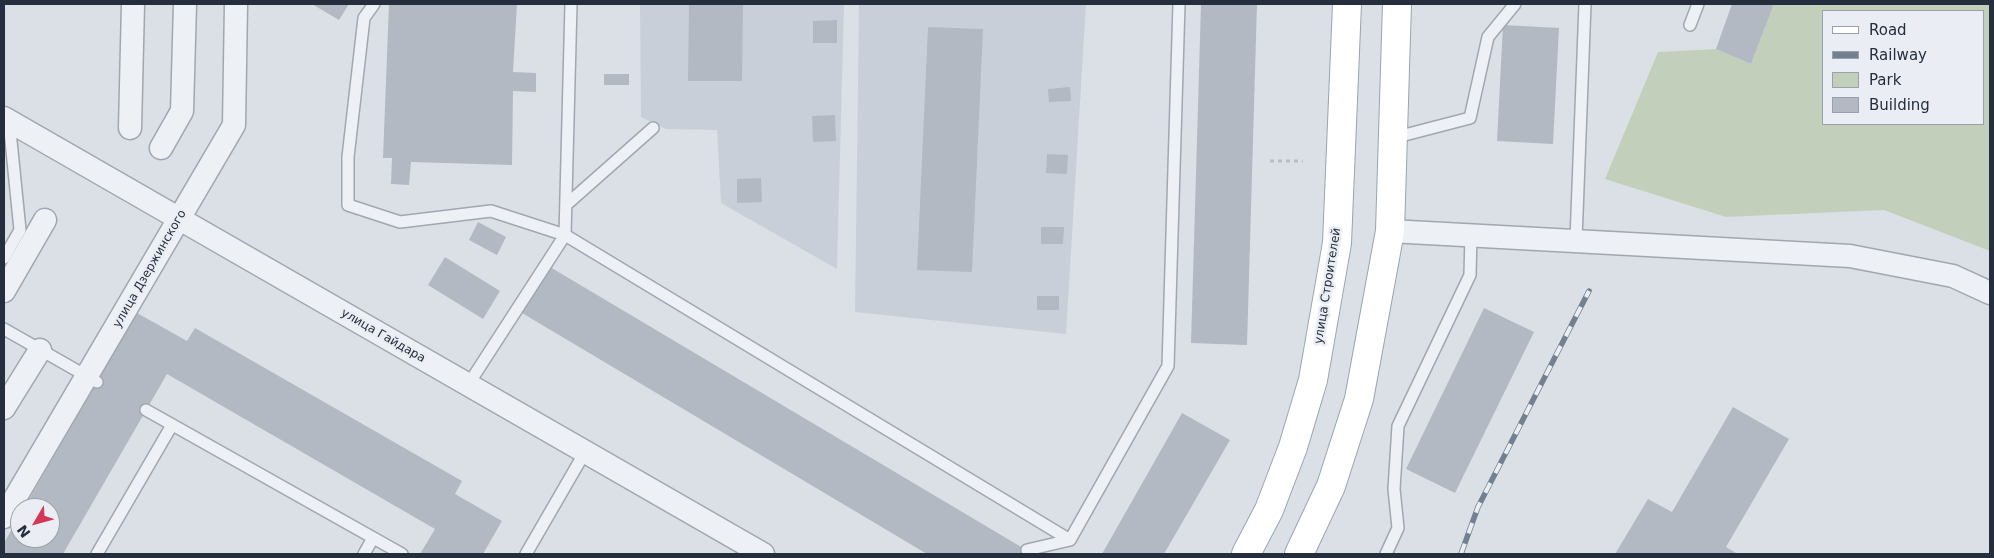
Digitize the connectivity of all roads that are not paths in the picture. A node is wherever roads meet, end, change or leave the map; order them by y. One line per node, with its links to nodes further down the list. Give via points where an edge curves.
1 (133, 4): 14 (street)
2 (185, 4): 17 (street, via 182,111)
3 (236, 4): 19 (street, улица Дзержинского, via 234,125)
4 (374, 4): 23 (lane, via 364,18 348,157 348,205 400,222 491,211)
5 (571, 4): 18 (lane)
6 (1178, 4): 38 (lane, via 1168,366)
7 (1348, 4): 45 (main road, улица Строителей, via 1337,243 1313,380 1290,456 1269,510)
8 (1397, 4): 16 (main road)
9 (1515, 4): 16 (lane, via 1488,37 1470,118)
10 (1585, 4): 24 (lane)
11 (1698, 4): 12 (lane)
12 (1690, 26)
13 (6, 119): 19 (street, улица Гайдара); 25 (lane, via 20,230)
14 (130, 128)
15 (653, 128): 18 (lane)
16 (1392, 138): 21 (main road)
17 (161, 148)
18 (566, 205): 23 (lane)
19 (179, 219): 30 (street, улица Дзержинского); 31 (street, улица Гайдара)
20 (45, 220): 26 (street)
21 (1390, 231): 22 (street); 46 (main road, via 1359,399 1331,486)
22 (1471, 234): 24 (street); 47 (lane, via 1470,275 1398,426 1394,488 1398,528)
23 (566, 235): 31 (lane); 38 (lane)
24 (1576, 240): 27 (street, via 1850,256 1953,276)
25 (4, 258)
26 (4, 291)
27 (1990, 293)
28 (4, 329): 29 (lane)
29 (40, 350): 30 (lane); 32 (street)
30 (92, 379): 36 (street, улица Дзержинского)
31 (468, 385): 35 (street, улица Гайдара)
32 (4, 408)
33 (146, 410): 34 (lane)
34 (172, 425): 37 (lane); 40 (lane)
35 (584, 452): 43 (lane); 44 (street, улица Гайдара)
36 (4, 517)
37 (373, 538): 41 (lane); 42 (lane)
38 (1070, 540): 39 (lane)
39 (1027, 550)
40 (97, 554)
41 (364, 554)
42 (402, 554)
43 (526, 554)
44 (763, 554)
45 (1246, 554)
46 (1298, 554)
47 (1386, 554)

